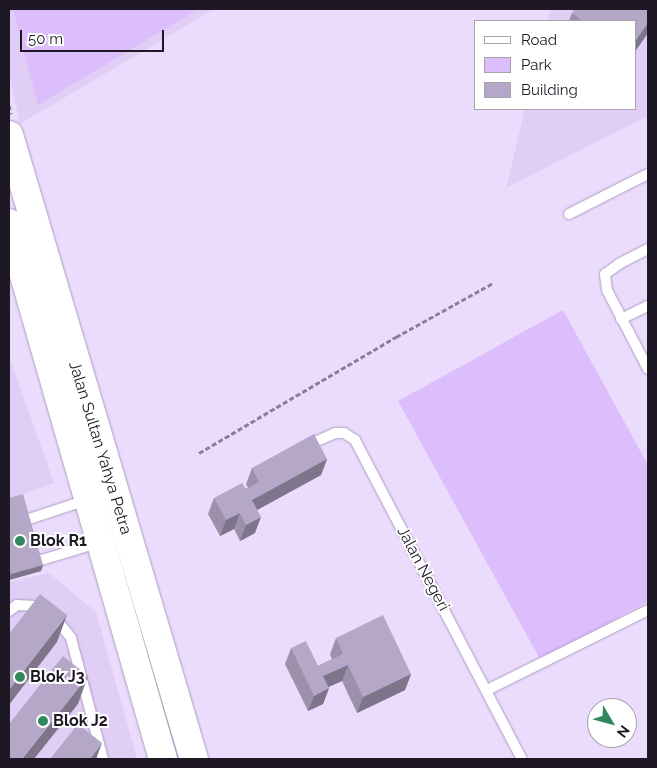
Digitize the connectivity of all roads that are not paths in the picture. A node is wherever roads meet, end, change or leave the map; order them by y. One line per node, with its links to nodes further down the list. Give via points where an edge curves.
1 (9, 135): 19 (main road, Jalan Sultan Yahya Petra)
2 (648, 174): 3 (lane)
3 (569, 214)
4 (9, 224): 10 (main road, Jalan Sultan Yahya Petra)
5 (648, 249): 7 (lane, via 606,274 607,290)
6 (648, 306): 7 (lane)
7 (622, 320): 8 (lane)
8 (648, 370)
9 (292, 453): 16 (lane, Jalan Negeri, via 335,434 344,433 355,440)
10 (89, 499): 11 (lane); 12 (main road, Jalan Sultan Yahya Petra)
11 (26, 520)
12 (102, 542): 13 (lane); 18 (main road, Jalan Sultan Yahya Petra)
13 (38, 561)
14 (648, 610): 16 (lane)
15 (9, 611): 17 (lane, via 17,606 36,606 53,615 71,638)
16 (487, 690): 20 (lane, Jalan Negeri)
17 (103, 759)
18 (163, 759)
19 (194, 759)
20 (522, 759)

